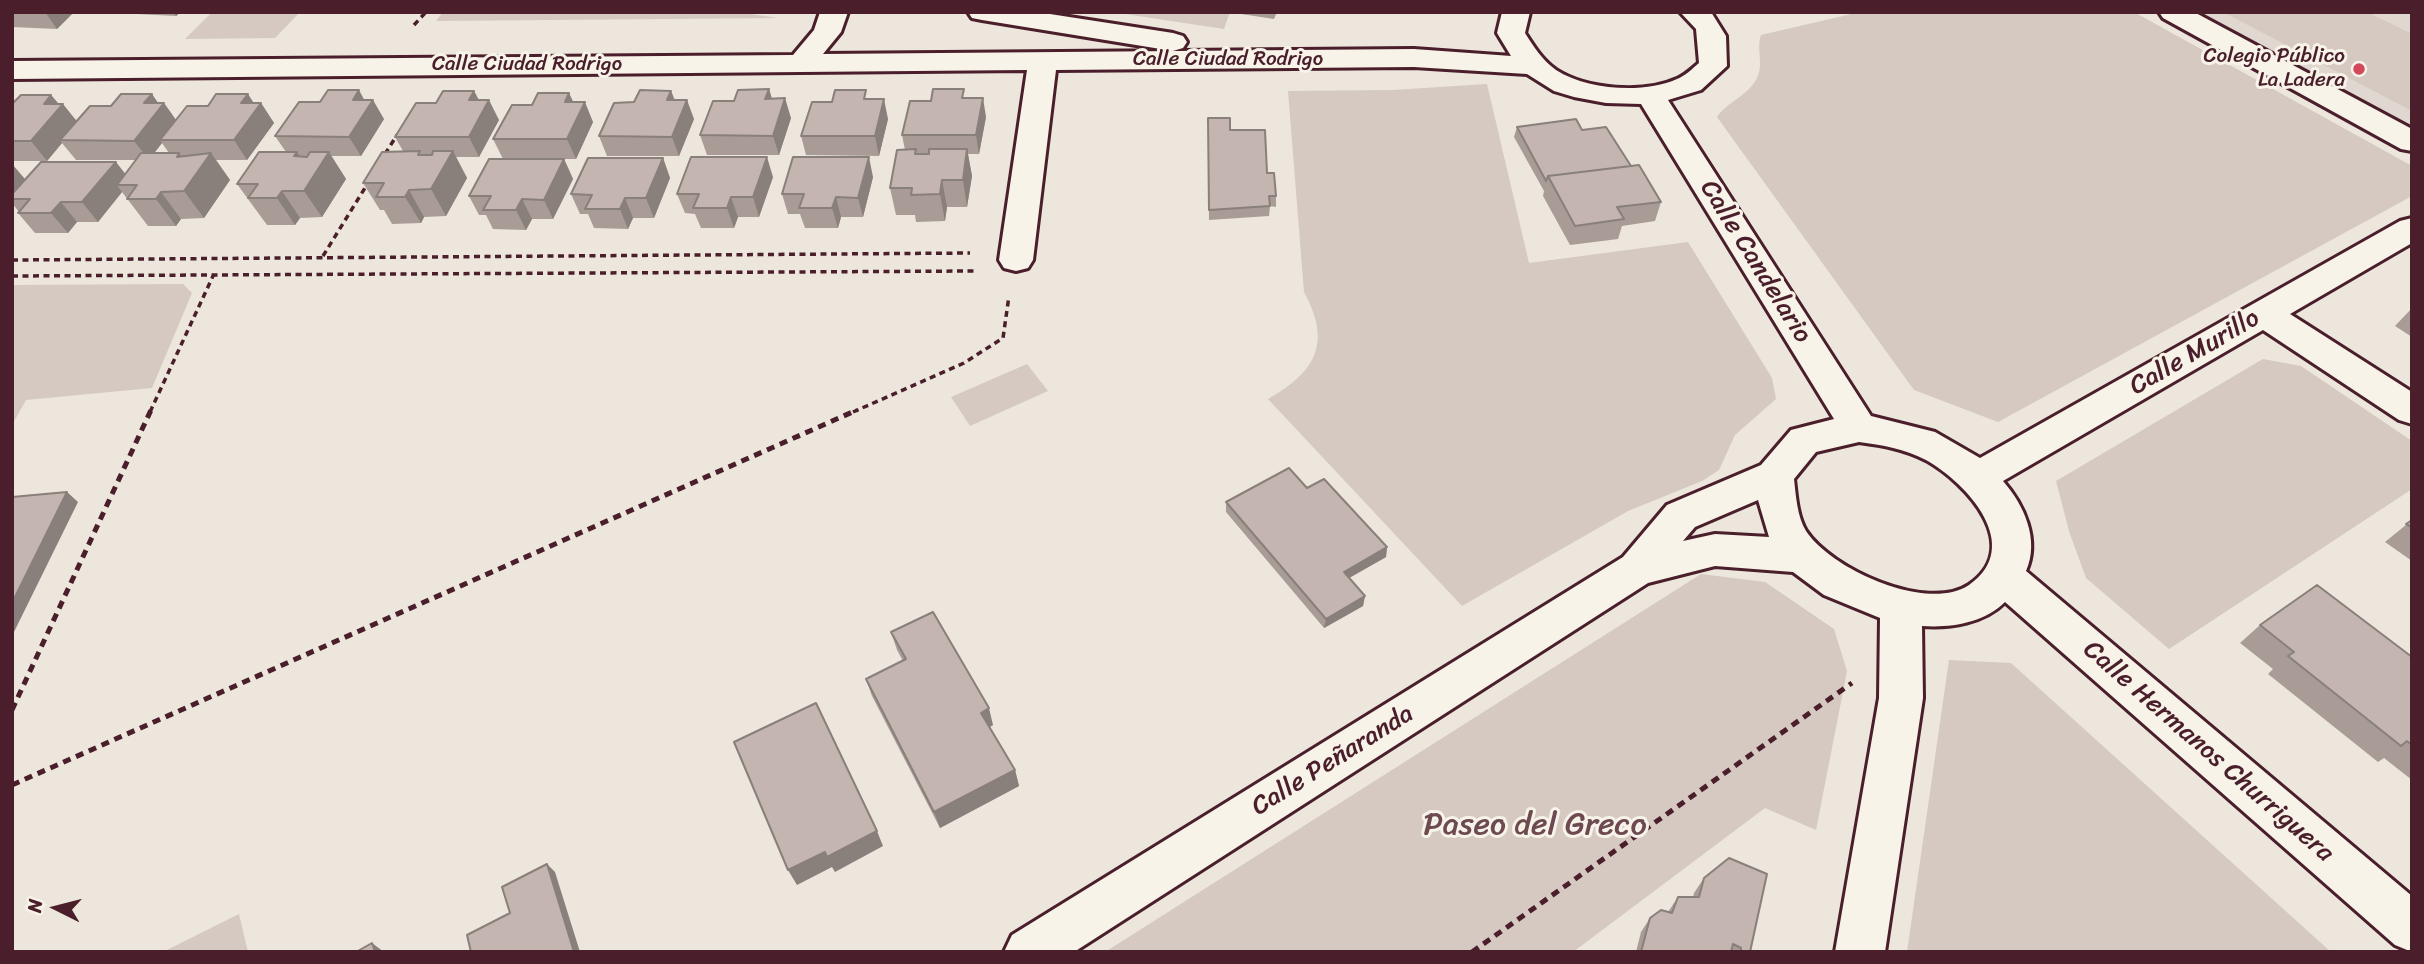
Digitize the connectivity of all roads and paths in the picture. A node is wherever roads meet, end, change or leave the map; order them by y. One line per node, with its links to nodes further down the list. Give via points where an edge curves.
1 (426, 12): 7 (path)
2 (834, 12): 11 (street, via 827,32)
3 (982, 12): 9 (street)
4 (2173, 12): 16 (street)
5 (1705, 14): 14 (street, via 1716,41 1713,66 1690,85)
6 (1514, 22): 8 (street, Calle Ciudad Rodrigo); 12 (street)
7 (414, 25)
8 (1414, 58): 9 (street, Calle Ciudad Rodrigo); 12 (street, Calle Ciudad Rodrigo)
9 (1268, 60): 10 (street, Calle Ciudad Rodrigo)
10 (1043, 61): 11 (street, Calle Ciudad Rodrigo); 23 (street)
11 (801, 63): 13 (street, Calle Ciudad Rodrigo)
12 (1533, 66): 14 (street, via 1586,91)
13 (12, 70)
14 (1650, 95): 28 (street, Calle Candelario)
15 (401, 129): 17 (path)
16 (2412, 142)
17 (380, 164)
18 (373, 175): 21 (path)
19 (2412, 229): 26 (street, Calle Murillo)
20 (973, 253): 21 (path)
21 (323, 257): 22 (path)
22 (12, 260)
23 (1014, 265): 25 (path); 37 (path, via 1003,338 964,363)
24 (12, 276): 25 (path)
25 (213, 276): 36 (path)
26 (2263, 313): 27 (street); 30 (street, Calle Murillo)
27 (2412, 410)
28 (1859, 428): 29 (street, via 1804,440); 30 (street, via 1902,434 1942,451)
29 (1775, 476): 31 (street, via 1778,515); 32 (street, Calle Peñaranda, via 1681,516)
30 (1978, 477): 33 (street, via 2004,510 2014,545)
31 (1802, 555): 32 (street, Calle Peñaranda, via 1715,550); 34 (street, via 1847,589)
32 (1637, 569): 39 (street, Calle Peñaranda)
33 (2005, 577): 34 (street, via 1981,599 1969,603 1944,610); 38 (street, Calle Hermanos Churriguera)
34 (1901, 608): 41 (street, via 1902,698)
35 (1853, 682): 40 (path)
36 (12, 710)
37 (12, 785)
38 (2412, 928)
39 (1029, 952)
40 (1472, 952)
41 (1860, 952)

